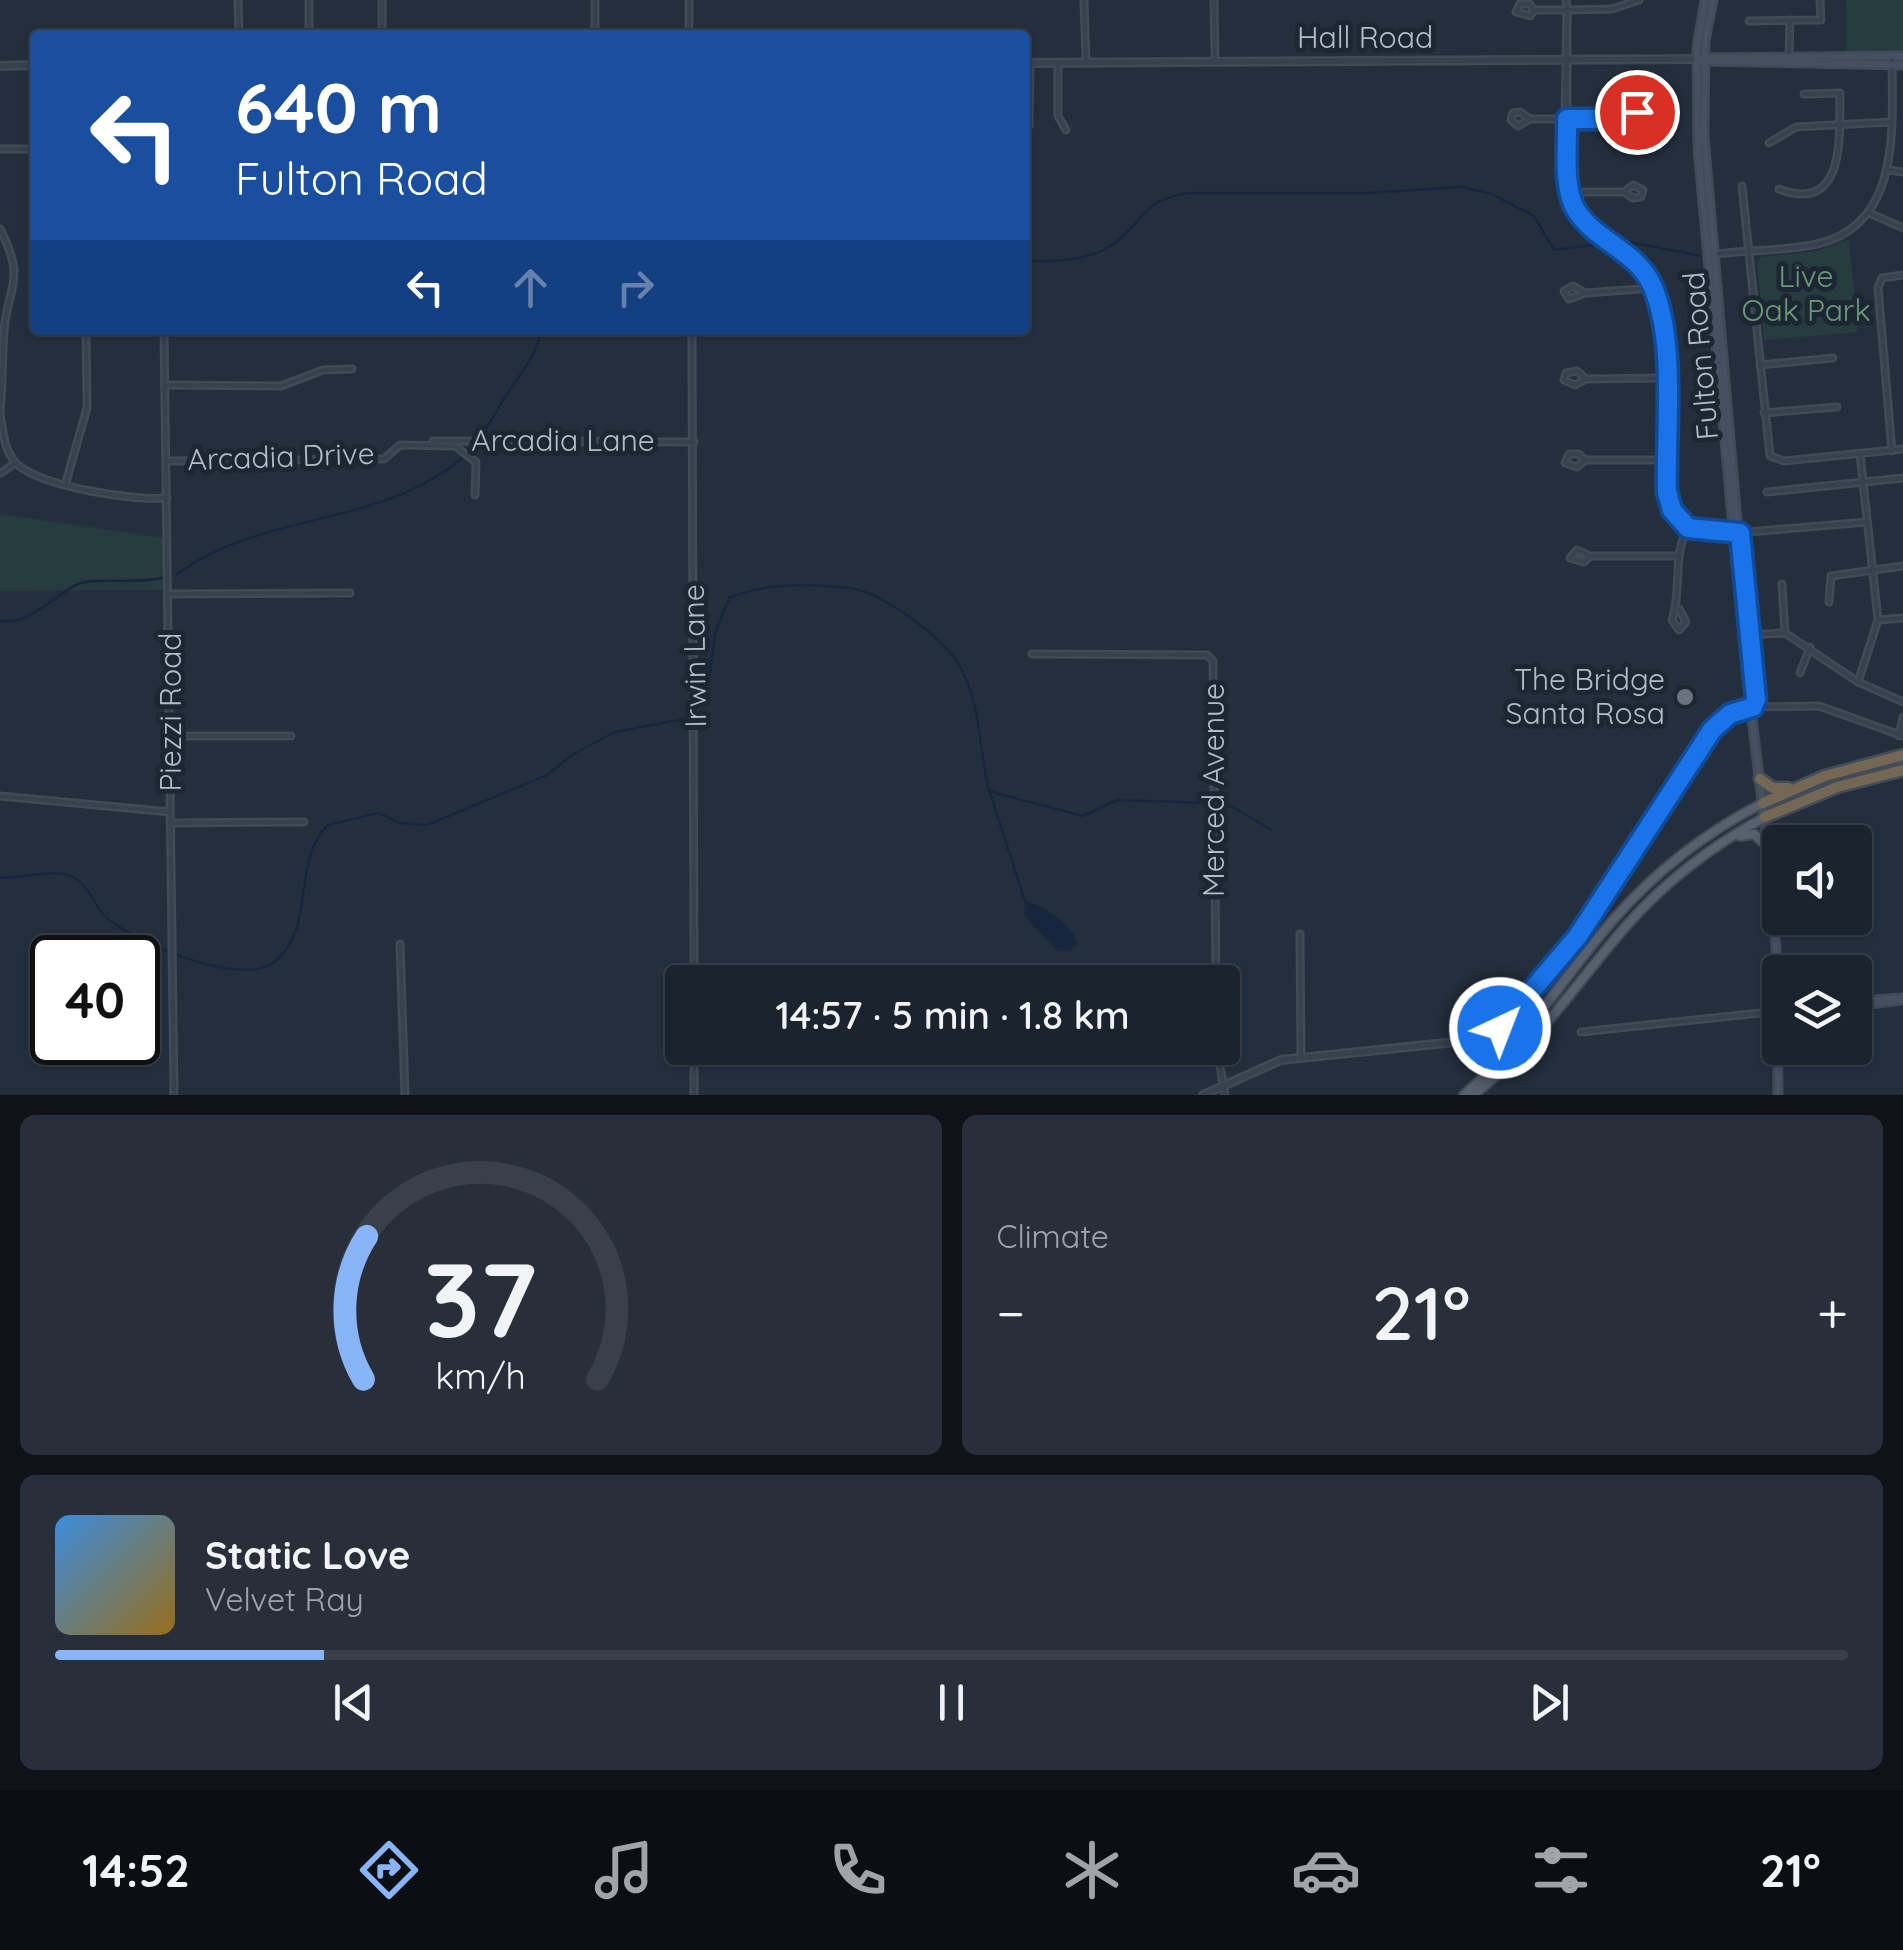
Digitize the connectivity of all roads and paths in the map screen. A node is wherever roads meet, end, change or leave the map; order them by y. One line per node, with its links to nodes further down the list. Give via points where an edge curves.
1 (238, 0): 17 (street)
2 (309, 0): 18 (street)
3 (382, 0): 19 (street)
4 (595, 0): 20 (street)
5 (689, 0): 21 (street)
6 (1084, 0): 29 (street)
7 (1214, 0): 30 (street)
8 (1566, 0): 14 (street)
9 (1638, 0): 14 (street, via 1612,10)
10 (1705, 0): 23 (main road, Fulton Road)
11 (1713, 0): 23 (main road, Fulton Road)
12 (1820, 0): 16 (street, via 1820,20)
13 (1534, 10): 14 (street)
14 (1566, 10): 25 (street)
15 (1749, 20): 16 (street)
16 (1790, 20): 24 (street)
17 (239, 30)
18 (309, 30)
19 (382, 30)
20 (595, 30)
21 (689, 30)
22 (1903, 56): 26 (main road)
23 (1702, 59): 24 (main road); 25 (street, Hall Road); 54 (main road, Fulton Road)
24 (1789, 59): 26 (main road)
25 (1567, 60): 30 (street, Hall Road); 36 (street)
26 (1892, 60): 32 (main road); 38 (street)
27 (1030, 62): 28 (street, Hall Road)
28 (1058, 62): 29 (street, Hall Road); 40 (street, via 1058,116)
29 (1086, 62): 30 (street, Hall Road)
30 (1215, 62)
31 (30, 65): 33 (street)
32 (1903, 65)
33 (0, 66)
34 (1804, 94): 39 (street, via 1840,94)
35 (1530, 119): 36 (street)
36 (1567, 119): 37 (street); 48 (street)
37 (1624, 119)
38 (1892, 122): 39 (street); 44 (street)
39 (1839, 123): 41 (street, via 1796,127); 47 (street, via 1839,159 1831,178 1806,194)
40 (1066, 130)
41 (1770, 143)
42 (0, 149): 43 (street)
43 (30, 149)
44 (1890, 170): 45 (street); 50 (street)
45 (1903, 172)
46 (1742, 186): 53 (street)
47 (1779, 189)
48 (1570, 192): 49 (street); 56 (street, via 1576,209 1635,259)
49 (1624, 192)
50 (1869, 213): 51 (street); 53 (street, via 1827,241)
51 (1903, 228)
52 (0, 229): 68 (street, via 15,276)
53 (1750, 250): 54 (street); 62 (street)
54 (1711, 254): 88 (main road, Fulton Road)
55 (1903, 275): 73 (street, via 1882,278 1878,288)
56 (1654, 288): 57 (street); 64 (street)
57 (1585, 293)
58 (86, 335): 82 (street, via 87,408)
59 (164, 335): 66 (street, Piezzi Road)
60 (692, 335): 71 (street, Irwin Lane)
61 (1833, 358): 62 (street)
62 (1760, 365): 69 (street)
63 (352, 370): 66 (street, via 323,370 281,386)
64 (1666, 378): 65 (street); 76 (street)
65 (1586, 379)
66 (164, 385): 77 (street, Piezzi Road)
67 (1837, 407): 69 (street)
68 (0, 412): 78 (street)
69 (1764, 413): 74 (street, via 1771,458)
70 (433, 441): 71 (street, Arcadia Lane)
71 (694, 442): 127 (street, Irwin Lane)
72 (1903, 449): 73 (street)
73 (1892, 451): 74 (street)
74 (1860, 454): 81 (street)
75 (1585, 460): 76 (street)
76 (1666, 460): 87 (street, via 1672,510)
77 (166, 461): 84 (street, Arcadia Drive, via 384,459 400,446 455,446 476,462); 85 (street, Piezzi Road)
78 (15, 463): 79 (street); 82 (street)
79 (1, 473)
80 (1903, 478): 81 (street)
81 (1862, 481): 83 (street); 86 (street)
82 (66, 483): 85 (street, via 142,500)
83 (1767, 492)
84 (475, 495)
85 (168, 498): 95 (street, Piezzi Road)
86 (1866, 522): 88 (street); 92 (street)
87 (1688, 528): 88 (street); 90 (street)
88 (1736, 533): 101 (main road, Fulton Road); 107 (main road, Fulton Road)
89 (1590, 556): 90 (street)
90 (1679, 556): 97 (street)
91 (1903, 566): 92 (street)
92 (1874, 570): 96 (street, via 1830,576); 99 (street)
93 (1782, 584): 100 (street)
94 (350, 593): 95 (street)
95 (170, 594): 109 (street, Piezzi Road)
96 (1829, 602)
97 (1679, 609)
98 (1903, 618): 99 (street)
99 (1878, 620): 105 (street)
100 (1785, 634): 101 (street); 102 (street)
101 (1750, 636): 107 (main road, Fulton Road)
102 (1810, 648): 104 (street); 105 (street)
103 (1032, 654): 128 (street, Merced Avenue, via 1207,655 1214,662)
104 (1800, 674)
105 (1858, 682): 106 (street)
106 (1903, 702)
107 (1753, 707): 111 (street, via 1824,707); 114 (main road, Fulton Road); 133 (street, via 1730,714 1712,730 1578,936 1504,1026 1465,1041)
108 (1903, 718): 111 (street)
109 (169, 736): 110 (street); 118 (street, Piezzi Road)
110 (290, 736)
111 (1901, 736)
112 (1903, 755): 115 (highway)
113 (1903, 770): 119 (highway, via 1837,786)
114 (1760, 778): 115 (highway, via 1777,789); 117 (main road, Fulton Road)
115 (1799, 786): 117 (highway)
116 (0, 796): 118 (street)
117 (1763, 802): 119 (main road, Fulton Road); 143 (main road, via 1698,842 1635,897)
118 (170, 812): 121 (street, Piezzi Road)
119 (1765, 817): 122 (main road, Fulton Road); 124 (main road)
120 (304, 822): 121 (street)
121 (170, 823): 138 (street, Piezzi Road)
122 (1766, 825)
123 (1762, 842): 124 (main road, via 1745,834)
124 (1697, 860): 144 (main road, via 1624,928 1528,1047)
125 (1300, 934): 133 (street)
126 (400, 944): 139 (street)
127 (694, 965)
128 (1216, 965)
129 (1903, 999): 130 (main road)
130 (1872, 1002)
131 (1762, 1013): 132 (street)
132 (1581, 1032)
133 (1301, 1057): 137 (street)
134 (694, 1065): 140 (street)
135 (1220, 1065): 137 (street)
136 (1779, 1065): 145 (main road, Fulton Road)
137 (1223, 1086): 141 (street); 142 (street)
138 (174, 1095)
139 (405, 1095)
140 (694, 1095)
141 (1203, 1095)
142 (1225, 1095)
143 (1464, 1095)
144 (1473, 1095)
145 (1778, 1095)

